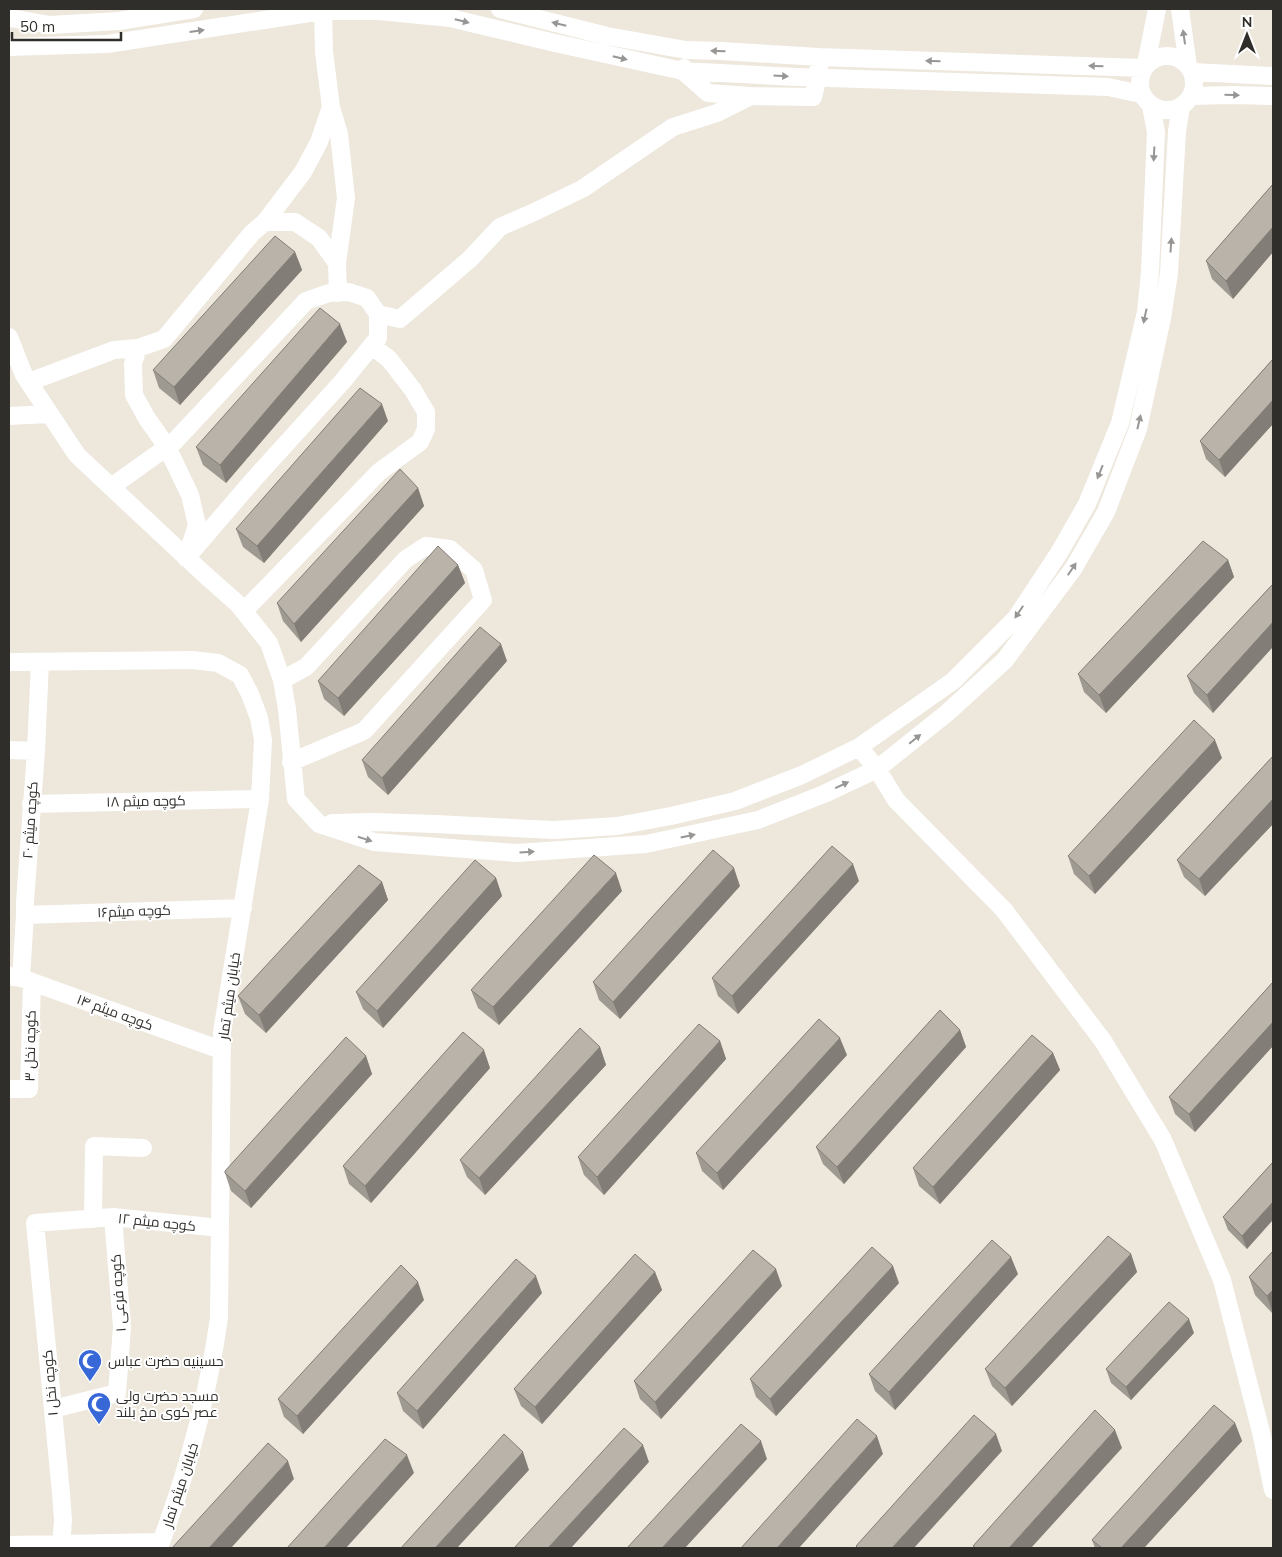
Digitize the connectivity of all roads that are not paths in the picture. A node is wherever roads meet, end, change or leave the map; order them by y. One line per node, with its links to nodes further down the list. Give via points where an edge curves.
1 (194, 9): 6 (street, via 119,22 50,25)
2 (500, 9): 8 (street, one-way to 2, via 606,36)
3 (1158, 9): 10 (street)
4 (1180, 9): 11 (street, one-way to 4)
5 (323, 10): 7 (street, one-way to 5, via 107,44); 12 (street, one-way to 12, via 379,11 450,18); 19 (street)
6 (10, 17): 7 (street, via 15,38)
7 (9, 47)
8 (686, 50): 9 (street, one-way to 8); 12 (street)
9 (819, 57): 10 (street, one-way to 9); 14 (street)
10 (1145, 66): 11 (street, via 1160,56 1175,57); 17 (street, via 1139,78)
11 (1190, 69): 13 (street); 18 (street, via 1194,84)
12 (684, 71): 14 (street, one-way to 14); 15 (street, via 708,92)
13 (1273, 76)
14 (818, 77): 15 (street, via 813,97); 17 (street, via 1108,88)
15 (751, 96): 25 (street, via 717,113 673,127 582,189 500,226 470,259 400,319)
16 (1273, 96): 18 (street, one-way to 16, via 1232,95)
17 (1146, 100): 18 (street, via 1166,111); 22 (street, one-way to 22, via 1156,132)
18 (1186, 101): 23 (street, one-way to 18, via 1177,131)
19 (331, 107): 20 (street, via 319,142 303,172); 21 (street, via 339,134 346,198)
20 (265, 222): 21 (street, via 295,222 320,238); 28 (street, via 252,233 164,339)
21 (338, 263): 24 (street)
22 (1150, 272): 23 (street); 34 (street, one-way to 34, via 1146,312 1120,423)
23 (1169, 273): 35 (street, one-way to 23, via 1138,429)
24 (338, 293): 25 (street, via 349,292 367,298); 32 (street, via 306,302)
25 (378, 314): 27 (street, via 378,338)
26 (9, 337): 29 (street)
27 (372, 346): 36 (street); 37 (street, via 389,358 426,412 426,429 420,442 379,472)
28 (138, 348): 29 (street, via 114,350); 32 (street, via 133,364 134,395)
29 (29, 382): 30 (street)
30 (50, 414): 31 (street); 33 (street, via 77,455)
31 (9, 416)
32 (167, 448): 33 (street); 36 (street, via 190,495 196,525)
33 (111, 487): 36 (street)
34 (1087, 504): 35 (street); 41 (street, one-way to 41, via 1016,618 953,681)
35 (1106, 512): 45 (street, one-way to 35, via 947,713 1005,660 1073,569)
36 (186, 558): 37 (street)
37 (244, 611): 40 (street, via 269,643)
38 (9, 662): 39 (street, خیابان میثم تمار)
39 (40, 662): 43 (street, کوچه میثم ۲۰); 46 (street, خیابان میثم تمار, via 192,660 218,663 240,675 260,718 263,740)
40 (282, 680): 44 (street); 44 (street, via 306,667 406,559 426,546 450,549 474,570 483,600 364,731)
41 (859, 747): 45 (street); 48 (street, via 802,775 734,801 617,826 554,830 374,822)
42 (9, 750): 43 (street)
43 (36, 751): 47 (street, کوچه میثم ۲۰)
44 (292, 762): 48 (street, via 296,799)
45 (877, 769): 48 (street, one-way to 45, via 374,842 517,853 646,844 758,820); 60 (street, via 896,800 1004,910 1103,1041 1163,1140 1222,1280)
46 (260, 799): 47 (street, کوچه میثم ۱۸); 50 (street, خیابان میثم تمار)
47 (31, 804): 49 (street, کوچه میثم ۲۰)
48 (319, 824)
49 (20, 906): 50 (street, کوچه میثم۱۶); 51 (street, کوچه میثم ۲۰)
50 (242, 908): 52 (street, خیابان میثم تمار)
51 (21, 978): 52 (street, کوچه میثم ۱۴); 53 (street, کوچه نخل ۳, via 29,1089)
52 (221, 1050): 58 (street, خیابان میثم تمار)
53 (9, 1089)
54 (143, 1148): 56 (street, via 94,1146)
55 (113, 1217): 56 (street, کوچه میثم ۱۲); 58 (street, کوچه میثم ۱۲); 59 (street, کوچه فرعی ۱, via 122,1328 117,1393)
56 (93, 1219): 57 (street, کوچه میثم ۱۲)
57 (35, 1223): 59 (street, کوچه نخل ۱)
58 (220, 1228): 62 (street, خیابان میثم تمار, via 219,1318 214,1354 193,1446)
59 (53, 1409): 63 (street, کوچه نخل ۱, via 63,1520)
60 (1273, 1490)
61 (9, 1544): 63 (street)
62 (159, 1545): 63 (street)
63 (62, 1546)

